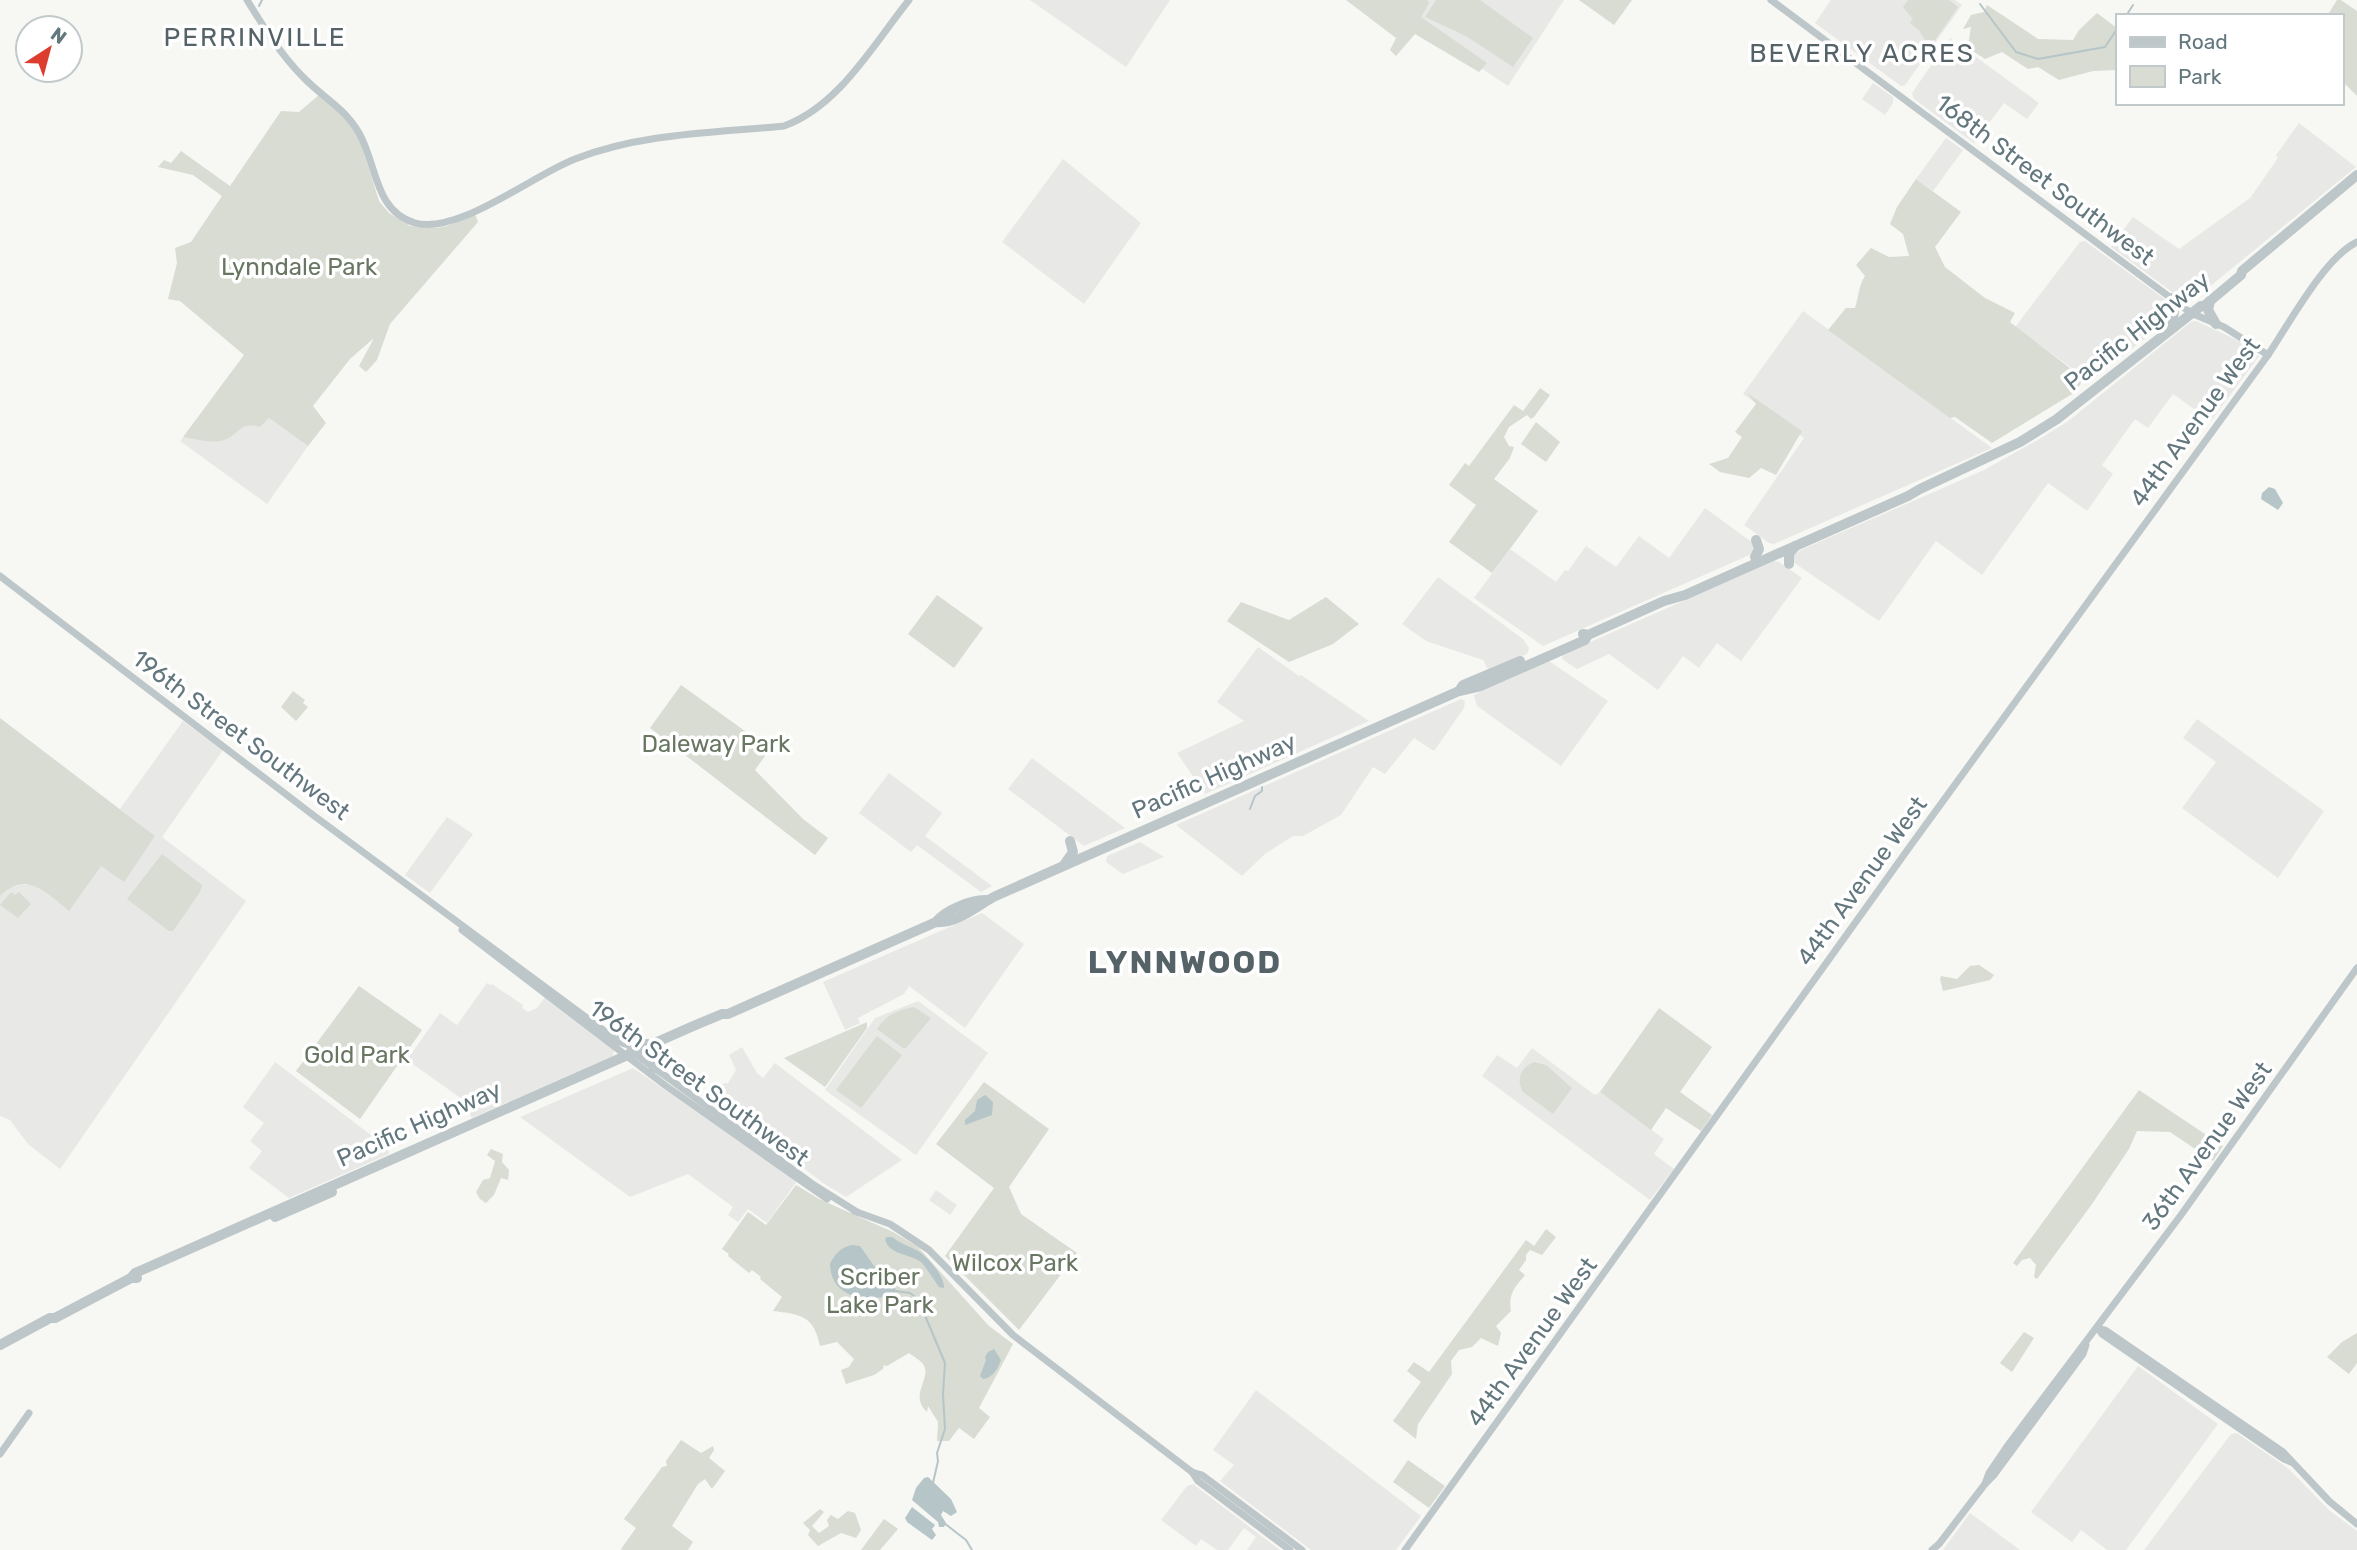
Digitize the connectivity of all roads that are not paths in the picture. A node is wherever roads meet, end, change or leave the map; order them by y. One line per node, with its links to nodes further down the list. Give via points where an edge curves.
1 (247, 0): 2 (main road, via 302,76 353,123 389,206 399,216 424,225 451,222 574,159 618,145 670,135 783,126 801,120 836,92)
2 (909, 0)
3 (1771, 0): 6 (main road, 168th Street Southwest)
4 (2357, 175): 7 (highway, Pacific Highway)
5 (2357, 242): 11 (main road, 44th Avenue West, via 2339,254)
6 (2172, 298): 8 (main road, 168th Street Southwest); 10 (highway)
7 (2205, 303): 8 (highway, Pacific Highway); 9 (highway)
8 (2191, 313): 9 (main road, 168th Street Southwest); 10 (highway, Pacific Highway)
9 (2216, 324): 11 (main road, 168th Street Southwest)
10 (2172, 328): 12 (highway, Pacific Highway, via 2046,426)
11 (2268, 355): 58 (main road, 44th Avenue West)
12 (1920, 489): 14 (highway, Pacific Highway); 15 (highway, Pacific Highway, via 1896,495)
13 (1756, 540): 15 (highway, via 1759,549)
14 (1796, 546): 16 (highway); 19 (highway, Pacific Highway)
15 (1755, 557): 18 (highway, Pacific Highway)
16 (1789, 564)
17 (0, 576): 27 (main road, 196th Street Southwest)
18 (1700, 582): 19 (highway); 20 (highway, Pacific Highway)
19 (1681, 597): 20 (highway, Pacific Highway)
20 (1664, 601): 21 (highway, Pacific Highway)
21 (1588, 635): 22 (highway, Pacific Highway, via 1563,642); 22 (highway, Pacific Highway, via 1586,640)
22 (1547, 653): 23 (highway, Pacific Highway); 23 (highway, Pacific Highway, via 1463,685)
23 (1463, 691): 25 (highway, Pacific Highway)
24 (1070, 841): 25 (highway, via 1073,852)
25 (1064, 865): 31 (highway, Pacific Highway, via 940,916 936,922)
26 (2357, 968): 44 (main road, 36th Avenue West)
27 (552, 995): 28 (main road, 196th Street Southwest); 29 (main road, 196th Street Southwest)
28 (581, 1021): 29 (main road); 30 (main road, 196th Street Southwest)
29 (595, 1023): 30 (main road, 196th Street Southwest)
30 (613, 1041): 31 (highway); 32 (main road, 196th Street Southwest); 33 (highway, via 616,1053)
31 (655, 1047): 32 (highway, Pacific Highway); 34 (highway, via 650,1059)
32 (633, 1056): 33 (highway, Pacific Highway); 34 (main road, 196th Street Southwest); 35 (main road, 196th Street Southwest); 42 (highway, Pacific Highway)
33 (611, 1062): 42 (highway, Pacific Highway, via 163,1260)
34 (654, 1069): 36 (main road, 196th Street Southwest)
35 (686, 1100): 36 (main road); 37 (main road, 196th Street Southwest)
36 (696, 1100): 38 (main road, 196th Street Southwest)
37 (718, 1122): 38 (main road); 39 (main road, 196th Street Southwest)
38 (727, 1122): 40 (main road, 196th Street Southwest)
39 (830, 1201): 40 (main road); 41 (main road, 196th Street Southwest)
40 (847, 1203): 41 (main road, 196th Street Southwest)
41 (857, 1212): 53 (main road, 196th Street Southwest, via 890,1224 929,1250 1013,1335)
42 (131, 1279): 43 (highway, Pacific Highway)
43 (40, 1326): 45 (highway, Pacific Highway); 46 (highway, Pacific Highway)
44 (2098, 1328): 47 (main road); 48 (main road); 55 (main road, 36th Avenue West)
45 (0, 1345)
46 (0, 1352)
47 (2137, 1358): 48 (main road); 49 (main road)
48 (2159, 1367): 49 (main road); 52 (main road)
49 (2185, 1392): 52 (main road)
50 (29, 1413): 51 (main road)
51 (0, 1454)
52 (2292, 1462): 54 (main road)
53 (1192, 1472): 56 (main road, 196th Street Southwest); 57 (main road, 196th Street Southwest, via 1204,1476)
54 (2357, 1524)
55 (1936, 1548)
56 (1290, 1550)
57 (1302, 1550)
58 (1405, 1550)

